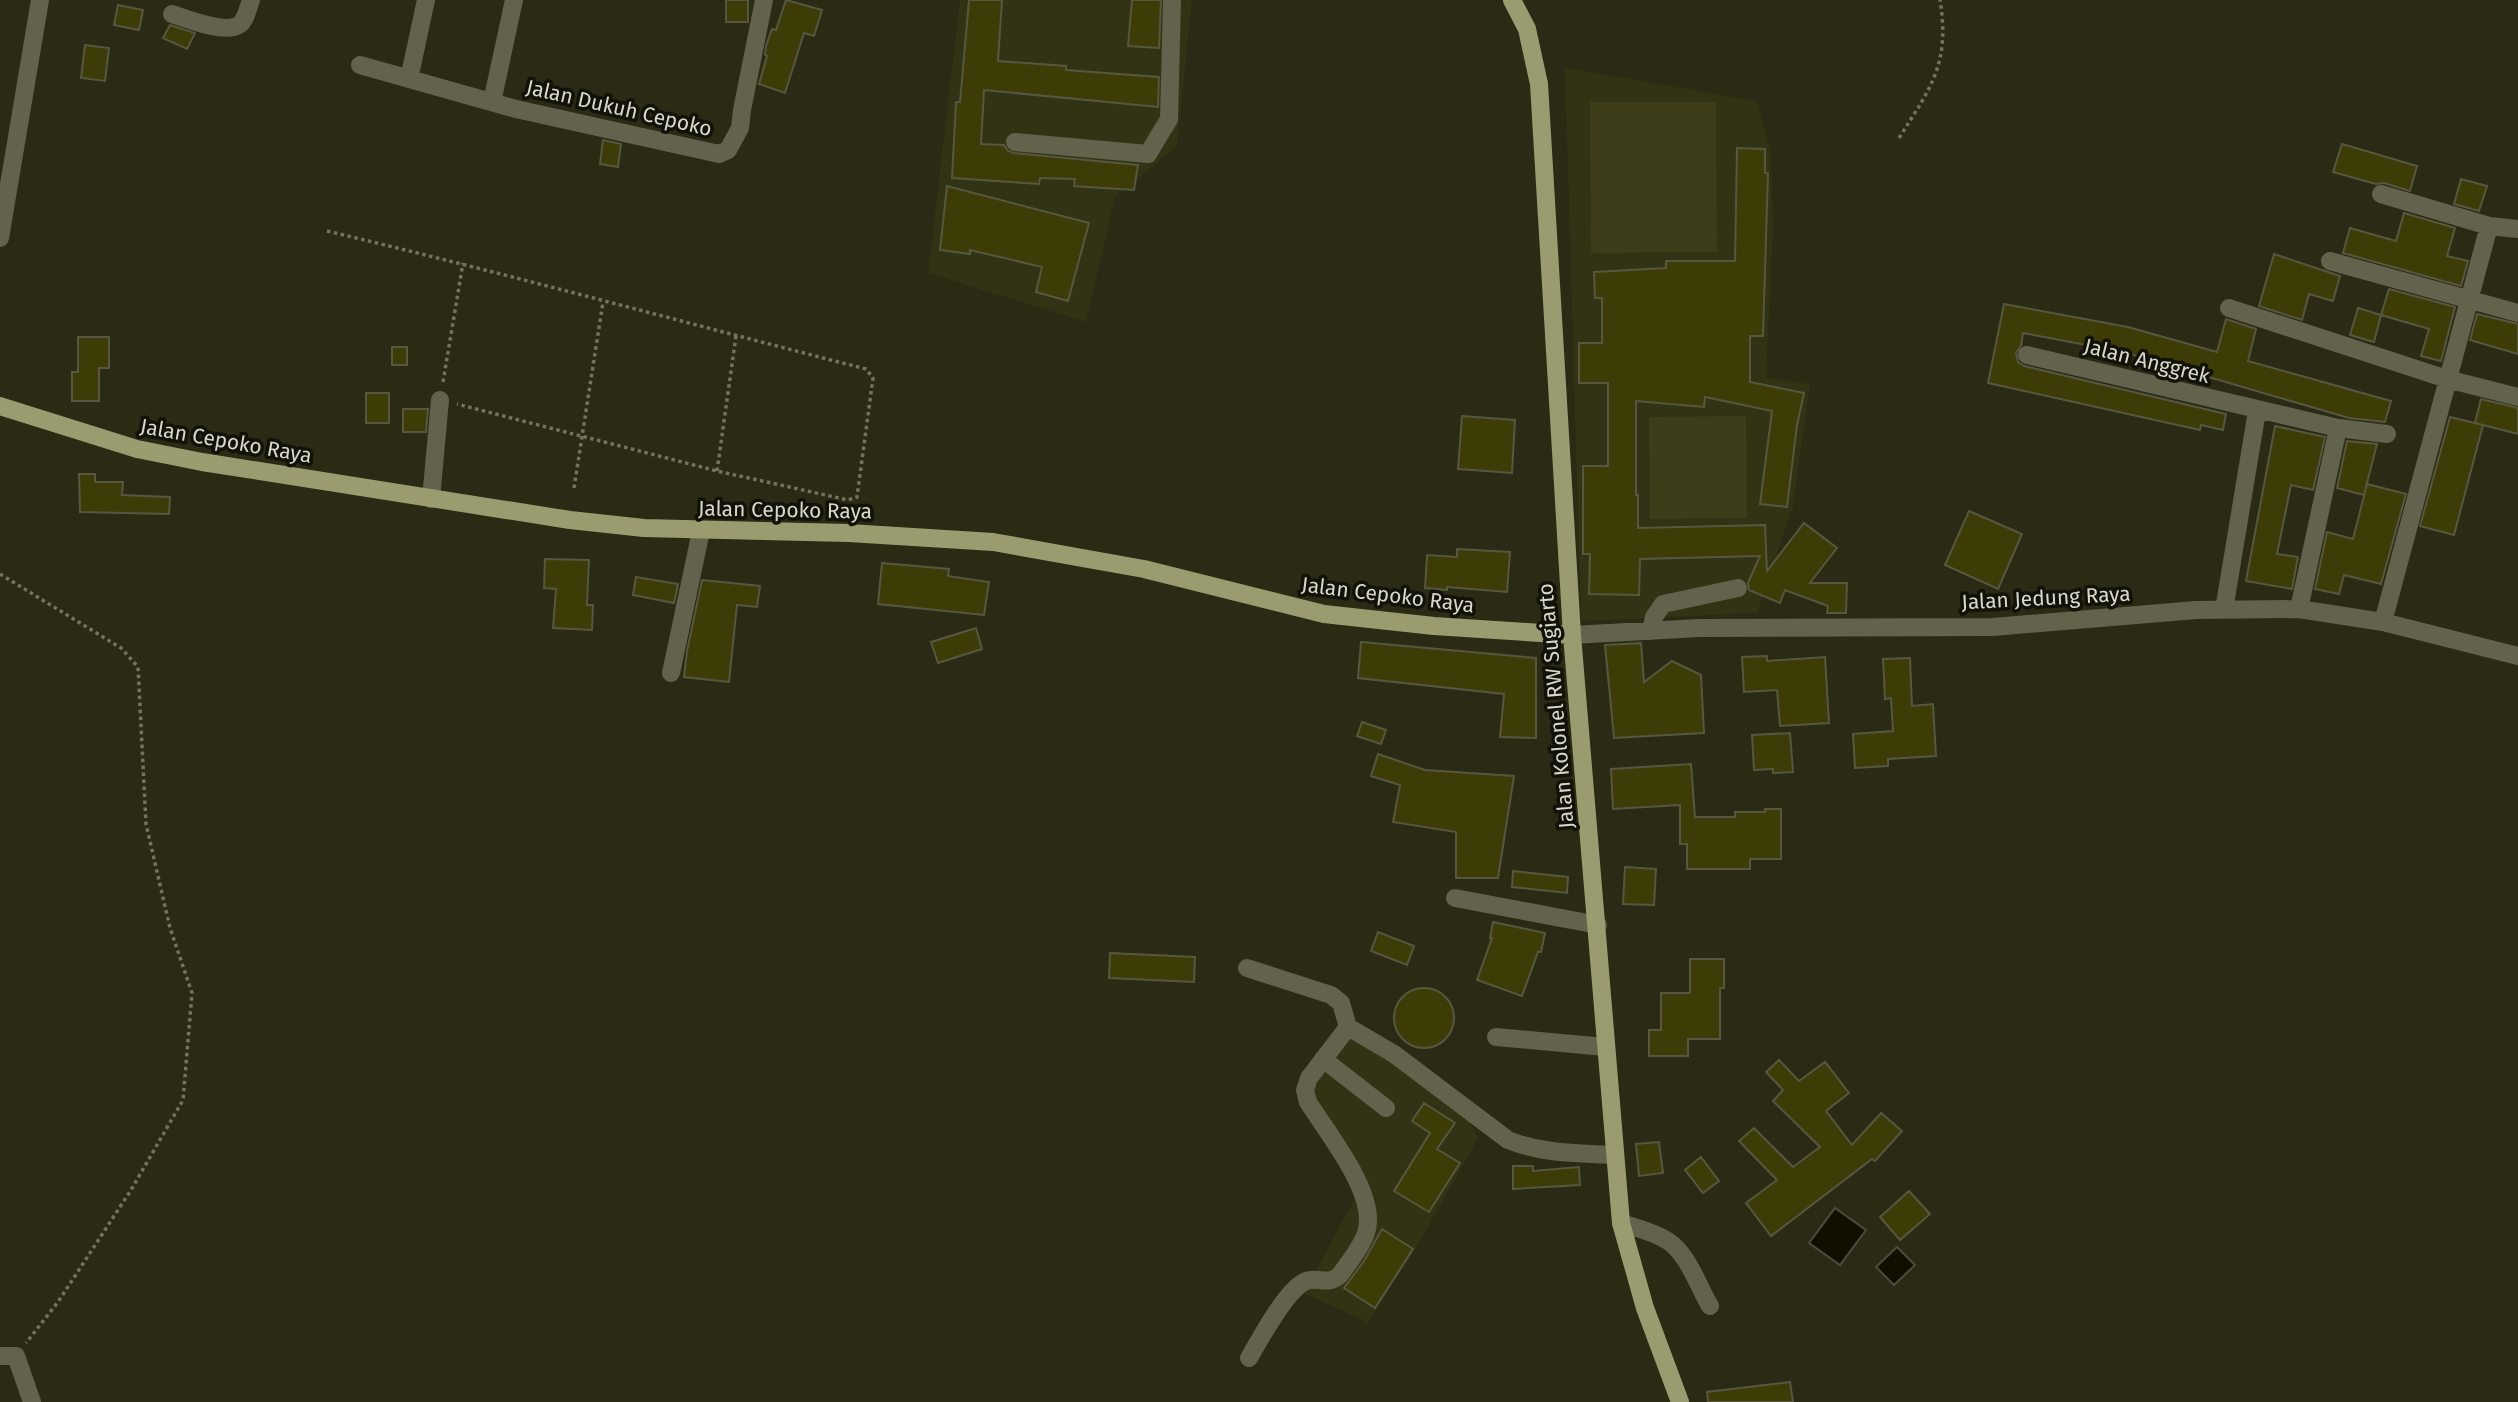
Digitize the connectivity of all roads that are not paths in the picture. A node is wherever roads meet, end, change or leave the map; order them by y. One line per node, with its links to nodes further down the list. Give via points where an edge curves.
1 (40, 0): 16 (street)
2 (251, 0): 8 (street, via 238,26 225,28)
3 (426, 0): 10 (street)
4 (514, 0): 11 (street, Jalan Dukuh Cepoko)
5 (764, 0): 11 (street, Jalan Dukuh Cepoko, via 740,128 728,150 719,154)
6 (1172, 0): 12 (street, via 1169,119 1148,155)
7 (1513, 0): 36 (main road, Jalan Kolonel RW Sugiarto, via 1527,29 1539,84)
8 (172, 14)
9 (360, 65): 10 (street)
10 (409, 79): 11 (street)
11 (492, 102)
12 (1016, 142)
13 (2381, 194): 14 (street)
14 (2488, 226): 15 (street); 18 (street)
15 (2518, 229)
16 (0, 238)
17 (2330, 261): 18 (street)
18 (2470, 298): 20 (street); 22 (street)
19 (2229, 308): 22 (street)
20 (2518, 313)
21 (2027, 355): 26 (street, Jalan Anggrek)
22 (2447, 379): 23 (street); 34 (street)
23 (2518, 397)
24 (440, 400): 29 (street)
25 (0, 406): 29 (main road, Jalan Cepoko Raya, via 137,449)
26 (2257, 411): 27 (street, Jalan Anggrek); 33 (street)
27 (2338, 428): 28 (street, Jalan Anggrek); 32 (street)
28 (2387, 434)
29 (431, 499): 30 (main road, Jalan Cepoko Raya, via 603,525)
30 (701, 531): 36 (main road, Jalan Cepoko Raya, via 849,533 993,542 1144,569 1324,614); 38 (street)
31 (1738, 588): 35 (street, via 1663,604)
32 (2299, 609): 33 (street, Jalan Jedung Raya); 34 (street, Jalan Jedung Raya)
33 (2224, 610): 35 (street, Jalan Jedung Raya, via 1993,627)
34 (2383, 622): 37 (street, Jalan Jedung Raya)
35 (1651, 631): 36 (street, Jalan Jedung Raya)
36 (1572, 635): 40 (main road, Jalan Kolonel RW Sugiarto)
37 (2518, 656)
38 (671, 673)
39 (1455, 898): 40 (street)
40 (1598, 925): 44 (main road, Jalan Kolonel RW Sugiarto)
41 (1247, 968): 42 (street, via 1331,995 1341,1003)
42 (1348, 1027): 45 (street); 47 (street, via 1394,1054 1508,1140 1544,1151)
43 (1496, 1037): 44 (street)
44 (1605, 1047): 47 (main road, Jalan Kolonel RW Sugiarto)
45 (1324, 1059): 46 (street); 51 (street, via 1306,1084 1305,1096 1360,1185 1368,1206 1366,1234 1335,1280 1310,1279 1300,1284 1275,1314)
46 (1387, 1108)
47 (1614, 1154): 48 (main road, Jalan Kolonel RW Sugiarto)
48 (1621, 1223): 49 (street, via 1670,1242); 53 (main road, Jalan Kolonel RW Sugiarto, via 1645,1308)
49 (1710, 1306)
50 (8, 1356): 52 (street)
51 (1249, 1358)
52 (32, 1402)
53 (1680, 1402)

